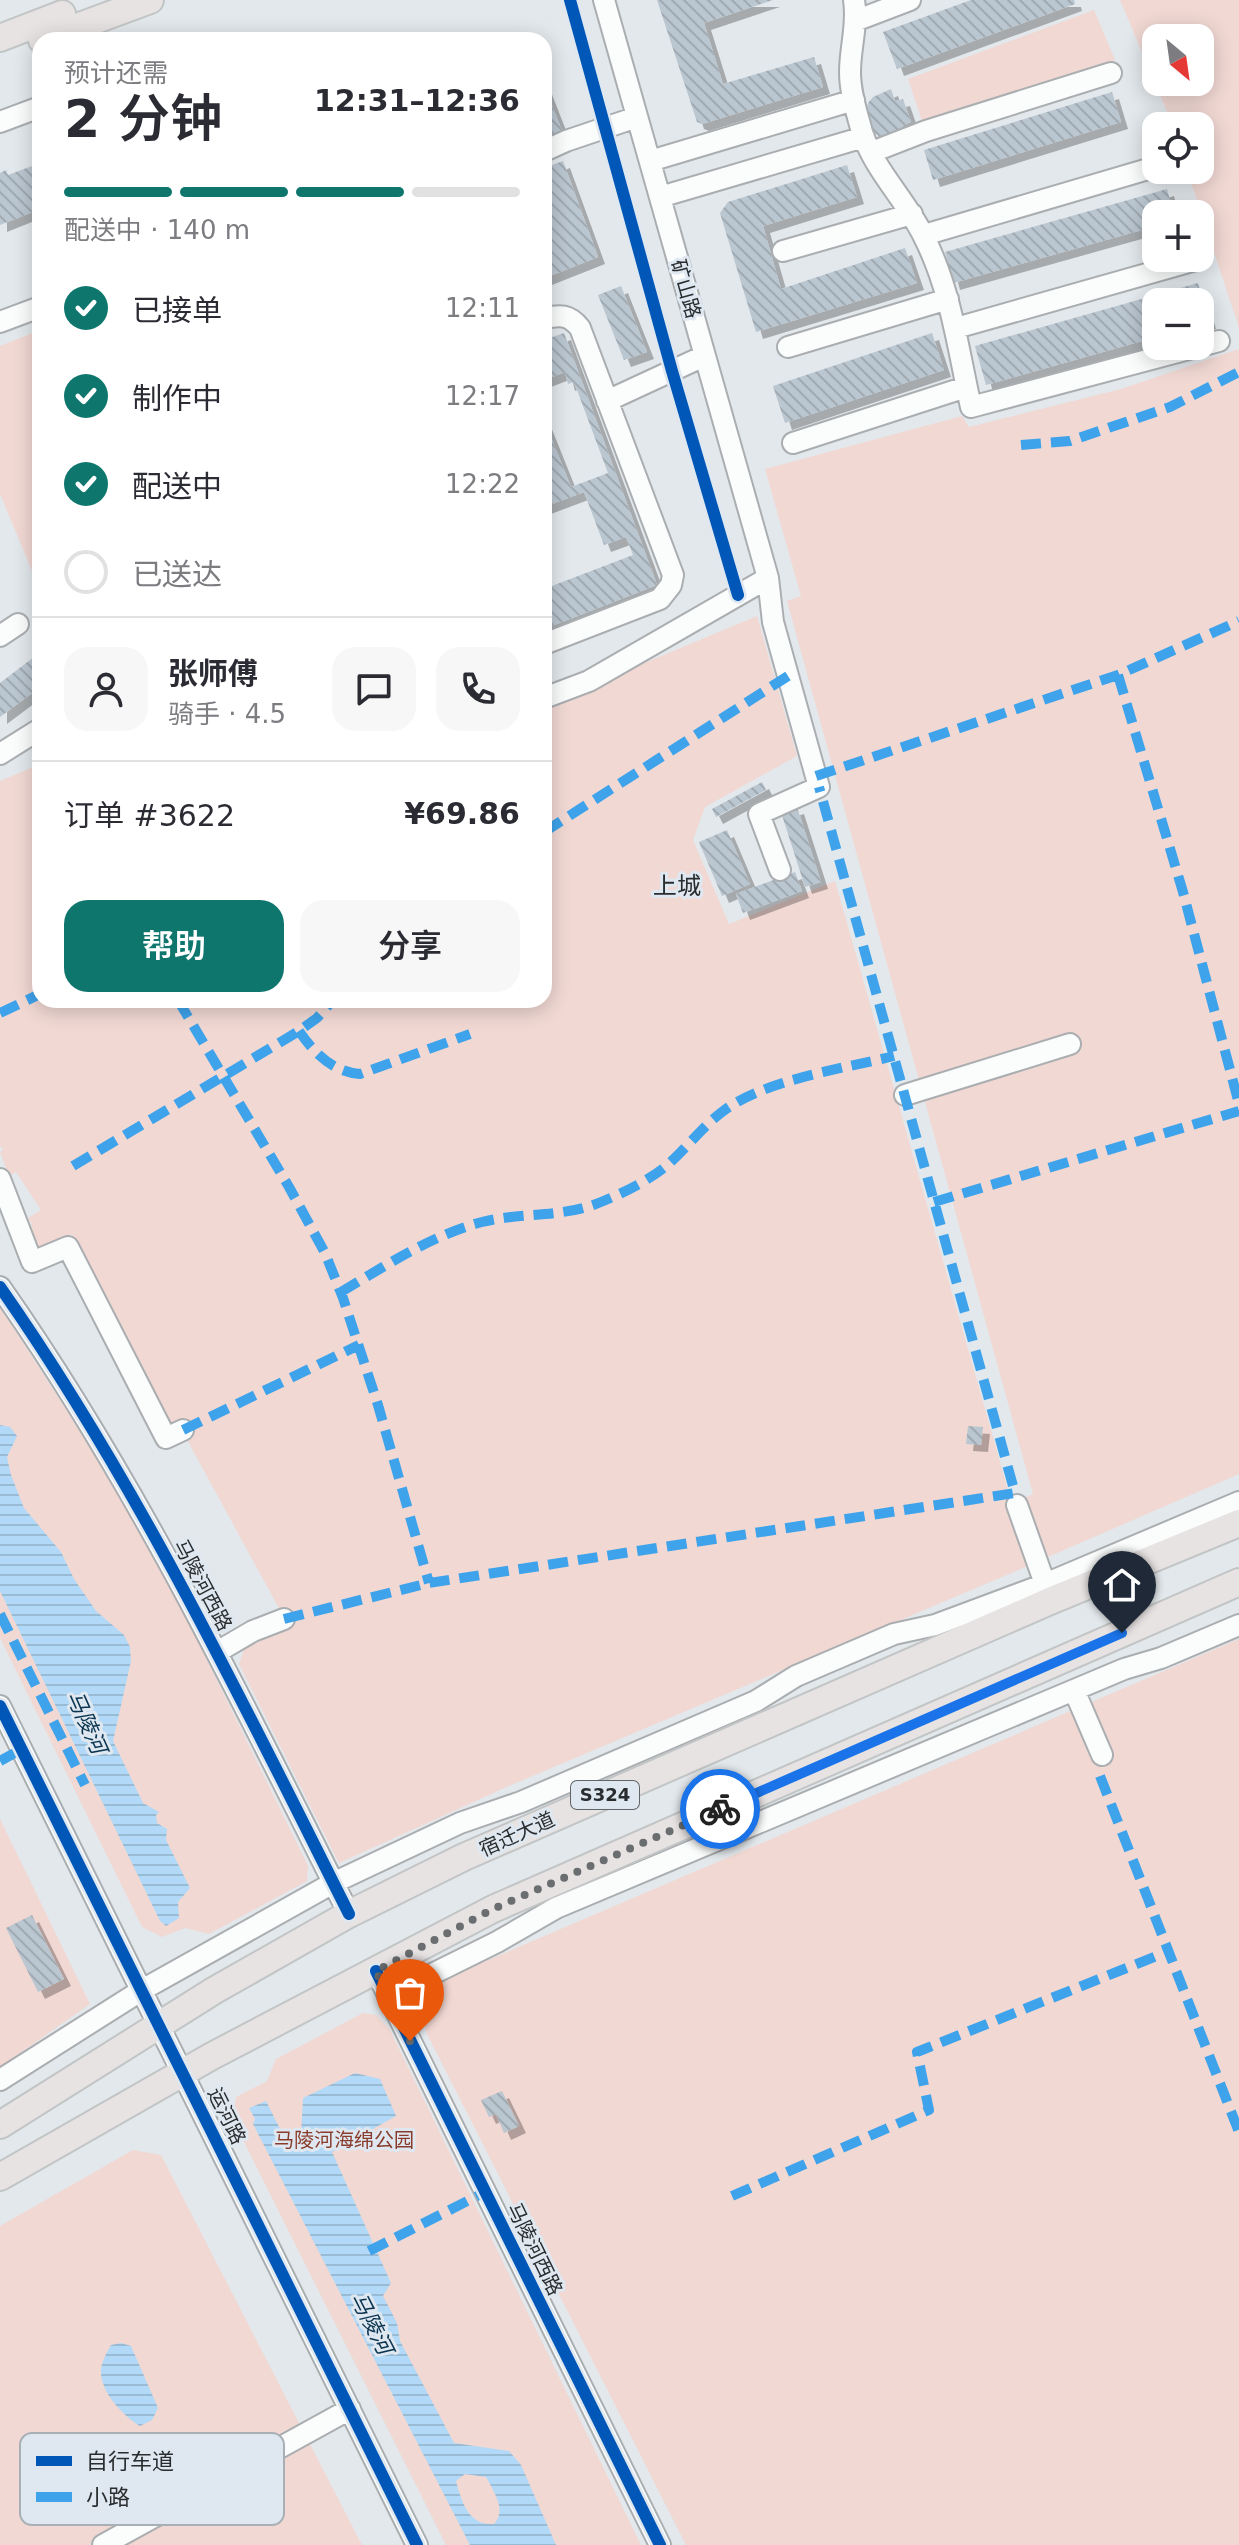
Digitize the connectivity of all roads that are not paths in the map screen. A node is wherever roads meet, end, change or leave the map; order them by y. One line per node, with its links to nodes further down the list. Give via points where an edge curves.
1 (99, 0): 7 (main road)
2 (150, 0): 6 (main road)
3 (604, 0): 14 (street, 矿山路)
4 (910, 0): 5 (street)
5 (854, 10): 11 (street)
6 (63, 32)
7 (0, 38)
8 (32, 44): 9 (main road)
9 (0, 56)
10 (1111, 73): 15 (street)
11 (854, 100): 15 (street); 17 (street)
12 (32, 109): 13 (street)
13 (2, 115)
14 (637, 117): 16 (street); 17 (street, 矿山路)
15 (868, 144): 19 (street); 20 (street)
16 (552, 148)
17 (650, 161): 19 (street, 矿山路)
18 (1142, 171): 21 (street)
19 (660, 197): 31 (street, 矿山路)
20 (912, 214): 21 (street); 22 (street)
21 (924, 235): 24 (street)
22 (783, 251)
23 (1154, 272): 28 (street)
24 (948, 299): 28 (street); 30 (street)
25 (32, 310): 27 (street)
26 (552, 317): 33 (street, via 565,316 580,328)
27 (0, 322)
28 (956, 328): 32 (street)
29 (1219, 341): 32 (street, via 971,407)
30 (788, 347)
31 (704, 356): 33 (street); 35 (street, 矿山路)
32 (966, 387): 34 (street)
33 (607, 401): 38 (street, via 670,562 671,585 660,599)
34 (793, 443)
35 (768, 578): 39 (street, via 589,681); 42 (street, 矿山路, via 773,622 819,787 759,814)
36 (18, 624): 37 (street)
37 (0, 636)
38 (552, 641)
39 (552, 695)
40 (32, 734): 41 (street)
41 (0, 754)
42 (780, 870)
43 (1070, 1044): 44 (street)
44 (905, 1095)
45 (0, 1179): 47 (street, via 32,1262 68,1247 166,1438)
46 (0, 1287): 55 (street, 马陵河西路, via 124,1481)
47 (183, 1430)
48 (1239, 1502): 52 (street)
49 (1017, 1505): 52 (street)
50 (1239, 1523): 60 (main road, 宿迁大道 / S324, via 464,1857)
51 (1239, 1582): 61 (main road, via 493,1909)
52 (1045, 1584): 59 (street, via 935,1625 894,1634 796,1676 756,1701 460,1823)
53 (284, 1619): 55 (street)
54 (1239, 1625): 56 (street)
55 (217, 1652): 59 (street, 马陵河西路)
56 (1074, 1690): 58 (street); 63 (street, via 556,1908)
57 (0, 1706): 62 (street, 运河路)
58 (1102, 1755)
59 (333, 1883): 60 (street, 马陵河西路); 62 (street)
60 (349, 1914): 64 (main road, 宿迁大道 / S324)
61 (376, 1971): 63 (street, 马陵河西路); 65 (main road)
62 (142, 1990): 64 (street, 运河路); 66 (street)
63 (388, 1996): 74 (street, 马陵河西路)
64 (158, 2024): 65 (street, 运河路); 67 (main road, 宿迁大道 / S324)
65 (183, 2072): 68 (main road); 69 (street, 运河路)
66 (0, 2080)
67 (0, 2125)
68 (0, 2177)
69 (350, 2409): 70 (street); 73 (street, 运河路)
70 (284, 2445)
71 (139, 2525): 72 (street)
72 (103, 2545)
73 (417, 2545)
74 (660, 2545)

